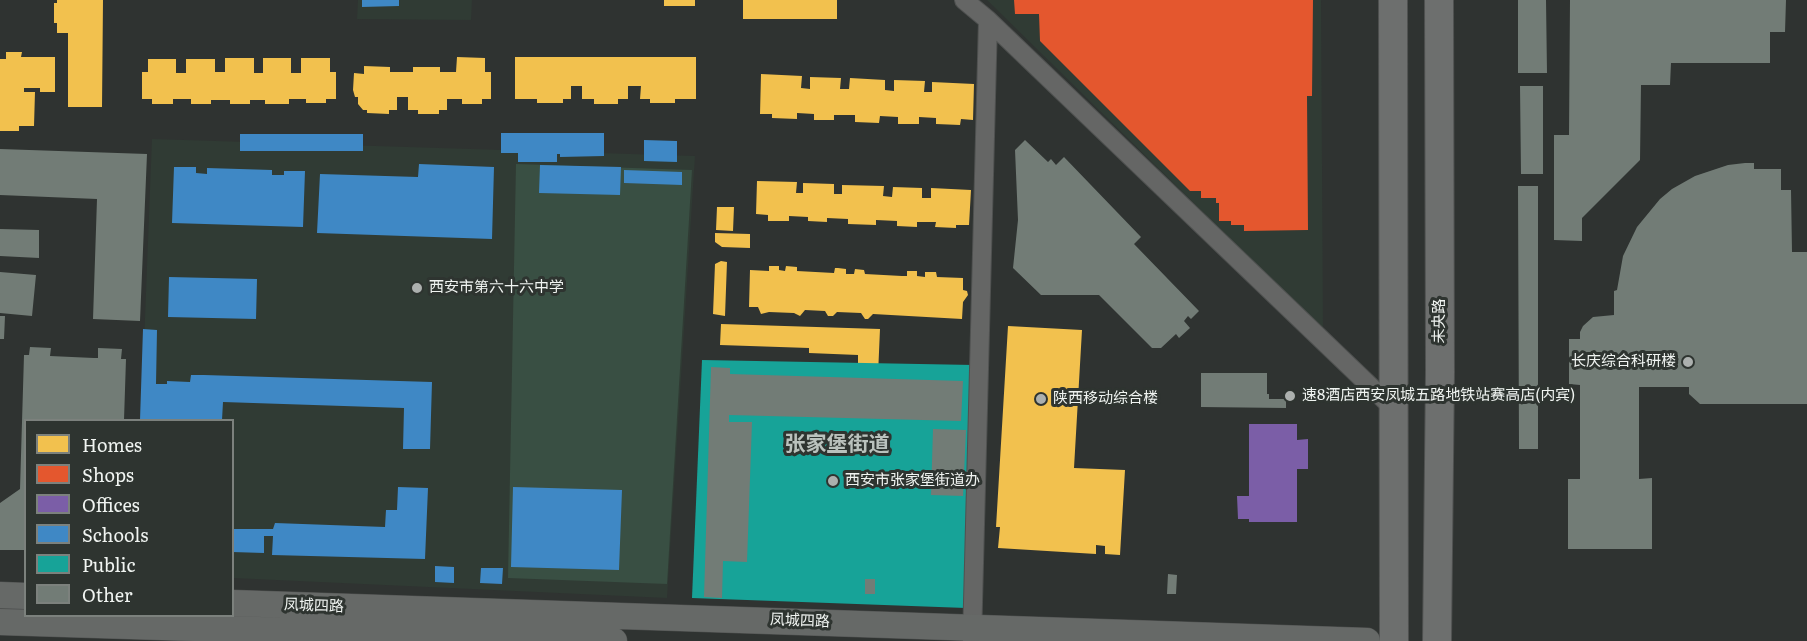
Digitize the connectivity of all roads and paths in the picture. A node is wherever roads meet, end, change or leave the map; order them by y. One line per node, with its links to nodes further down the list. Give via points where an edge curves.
1 (964, 0): 4 (street)
2 (1393, 0): 5 (main road)
3 (1439, 0): 15 (main road, 未央路)
4 (988, 20): 5 (street); 11 (street)
5 (1393, 408): 14 (main road)
6 (0, 595): 7 (street)
7 (24, 596)
8 (234, 603): 11 (street, 凤城四路)
9 (0, 622): 10 (street, 凤城四路)
10 (57, 627): 12 (street, 凤城四路)
11 (972, 634): 13 (street, 凤城四路)
12 (615, 641)
13 (1367, 641)
14 (1394, 641)
15 (1437, 641)

